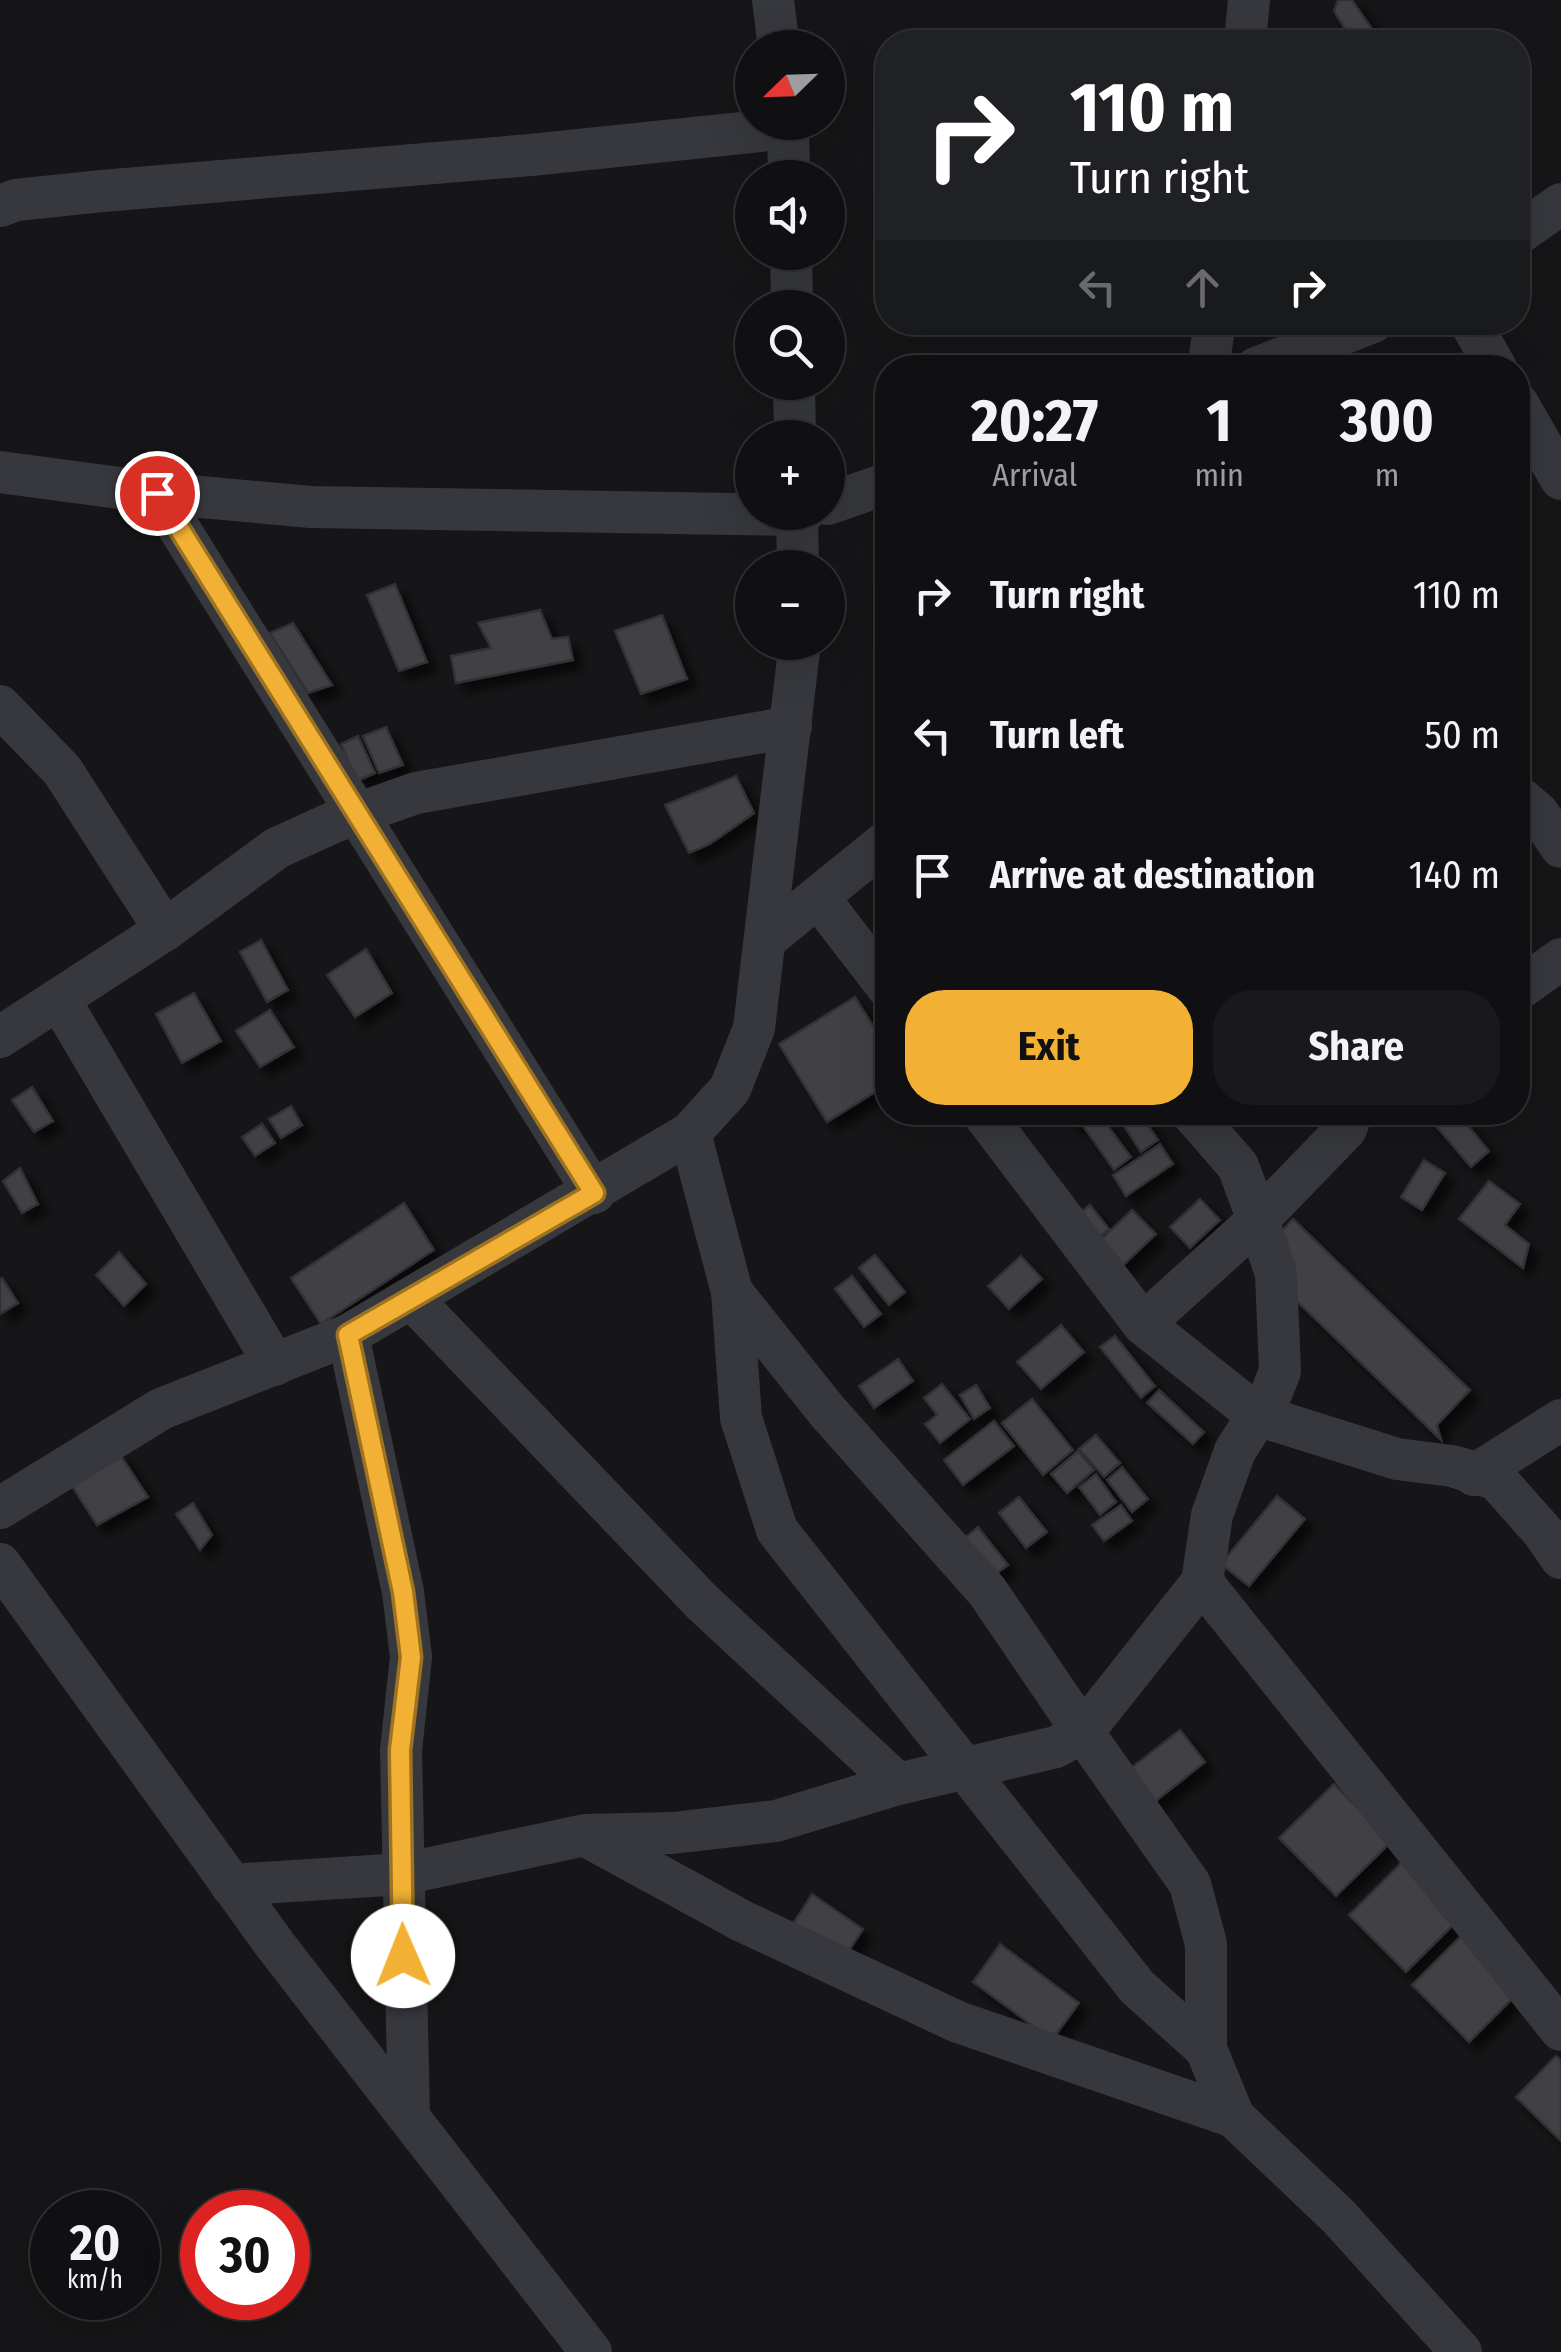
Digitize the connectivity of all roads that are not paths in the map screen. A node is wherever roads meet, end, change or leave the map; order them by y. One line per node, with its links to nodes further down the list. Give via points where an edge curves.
1 (774, 0): 3 (street)
2 (1249, 0): 4 (street)
3 (777, 30)
4 (1246, 30)
5 (735, 131): 7 (street)
6 (1561, 204): 8 (street)
7 (0, 206)
8 (1530, 226)
9 (1340, 335): 10 (street)
10 (1289, 355)
11 (1530, 425): 13 (street)
12 (0, 472): 15 (street)
13 (1561, 479)
14 (875, 487): 16 (street)
15 (157, 493): 17 (street, via 311,507); 22 (street)
16 (845, 498)
17 (735, 510)
18 (798, 660): 20 (street)
19 (0, 706): 26 (street, via 62,770)
20 (791, 727): 22 (street, via 416,793); 27 (street)
21 (1530, 806): 23 (street)
22 (357, 813): 26 (street, via 278,848); 37 (street)
23 (1561, 847)
24 (875, 851): 25 (street)
25 (818, 897): 27 (street); 29 (street)
26 (165, 930): 31 (street)
27 (765, 940): 36 (street, via 754,1028 730,1089)
28 (1561, 958): 30 (street)
29 (875, 971)
30 (1530, 981)
31 (59, 998): 32 (street); 43 (street)
32 (0, 1037)
33 (992, 1125): 41 (street)
34 (1202, 1125): 38 (street, via 1238,1166)
35 (1347, 1125): 38 (street)
36 (690, 1134): 37 (street); 39 (street)
37 (594, 1193): 40 (street)
38 (1258, 1220): 41 (street); 44 (street, via 1276,1274 1280,1371)
39 (732, 1292): 51 (street, via 828,1412 988,1591); 52 (street, via 741,1418 776,1530)
40 (412, 1298): 42 (street); 53 (street, via 702,1602)
41 (1143, 1324): 44 (street)
42 (348, 1335): 43 (street); 55 (street, via 411,1657 400,1750)
43 (275, 1365): 47 (street, via 161,1408)
44 (1256, 1415): 46 (street, via 1397,1459); 50 (street, via 1212,1514)
45 (1561, 1420): 46 (street)
46 (1474, 1475): 48 (street, via 1496,1479)
47 (0, 1508)
48 (1561, 1558)
49 (0, 1564): 56 (street)
50 (1202, 1582): 51 (street); 57 (street)
51 (1083, 1732): 52 (street, via 1056,1746); 58 (street, via 1190,1884 1206,1944)
52 (964, 1770): 53 (street); 58 (street, via 1137,1987)
53 (898, 1784): 54 (street, via 776,1821)
54 (585, 1836): 55 (street); 60 (street, via 742,1921 958,2022)
55 (402, 1874): 56 (street); 59 (street)
56 (231, 1884): 59 (street)
57 (1561, 2030)
58 (1206, 2049): 60 (street)
59 (409, 2117): 61 (street)
60 (1234, 2117): 62 (street, via 1340,2217)
61 (591, 2352)
62 (1461, 2352)

